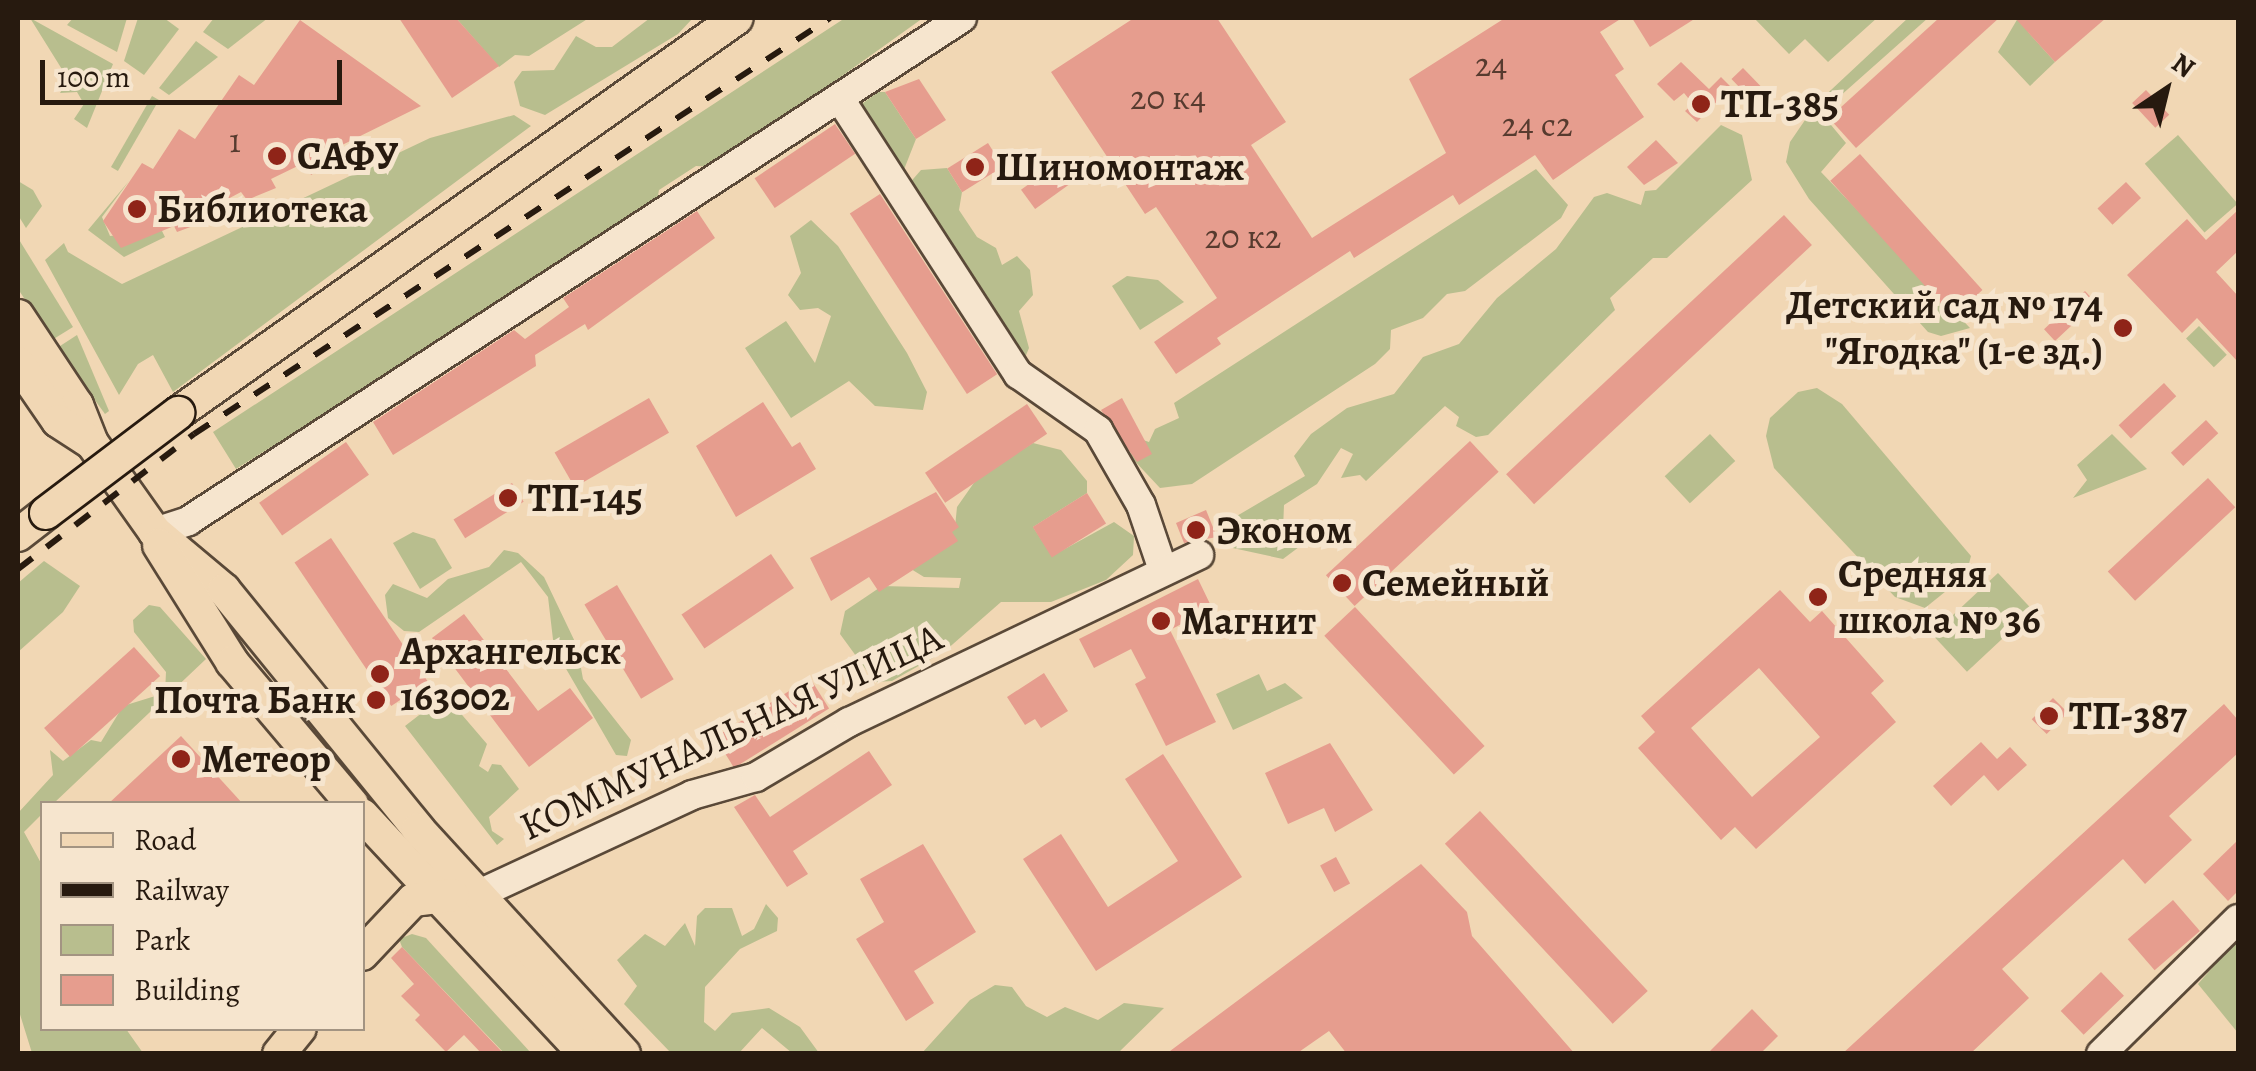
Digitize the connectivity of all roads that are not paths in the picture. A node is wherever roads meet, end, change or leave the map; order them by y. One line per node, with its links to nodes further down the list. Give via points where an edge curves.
1 (737, 18): 8 (main road, bridge, via 178,412)
2 (962, 18): 3 (street)
3 (840, 99): 7 (street, via 188,521); 10 (street, via 1018,374 1098,430 1141,505)
4 (18, 316): 6 (main road, via 77,405)
5 (18, 363): 6 (main road, via 58,421)
6 (92, 443): 7 (main road)
7 (154, 532): 11 (main road, via 232,662); 14 (main road, via 224,590 321,716)
8 (18, 534)
9 (1199, 556): 10 (street, КОММУНАЛЬНАЯ УЛИЦА)
10 (1163, 570): 14 (street, КОММУНАЛЬНАЯ УЛИЦА, via 849,722 756,777 692,795)
11 (349, 801)
12 (365, 818): 13 (main road)
13 (436, 895): 14 (main road, КОММУНАЛЬНАЯ УЛИЦА); 16 (main road, КОММУНАЛЬНАЯ УЛИЦА, via 397,912); 19 (main road)
14 (477, 896): 20 (main road)
15 (2238, 918): 21 (street)
16 (365, 950)
17 (298, 1031): 18 (main road)
18 (279, 1054)
19 (585, 1054)
20 (624, 1054)
21 (2102, 1054)

